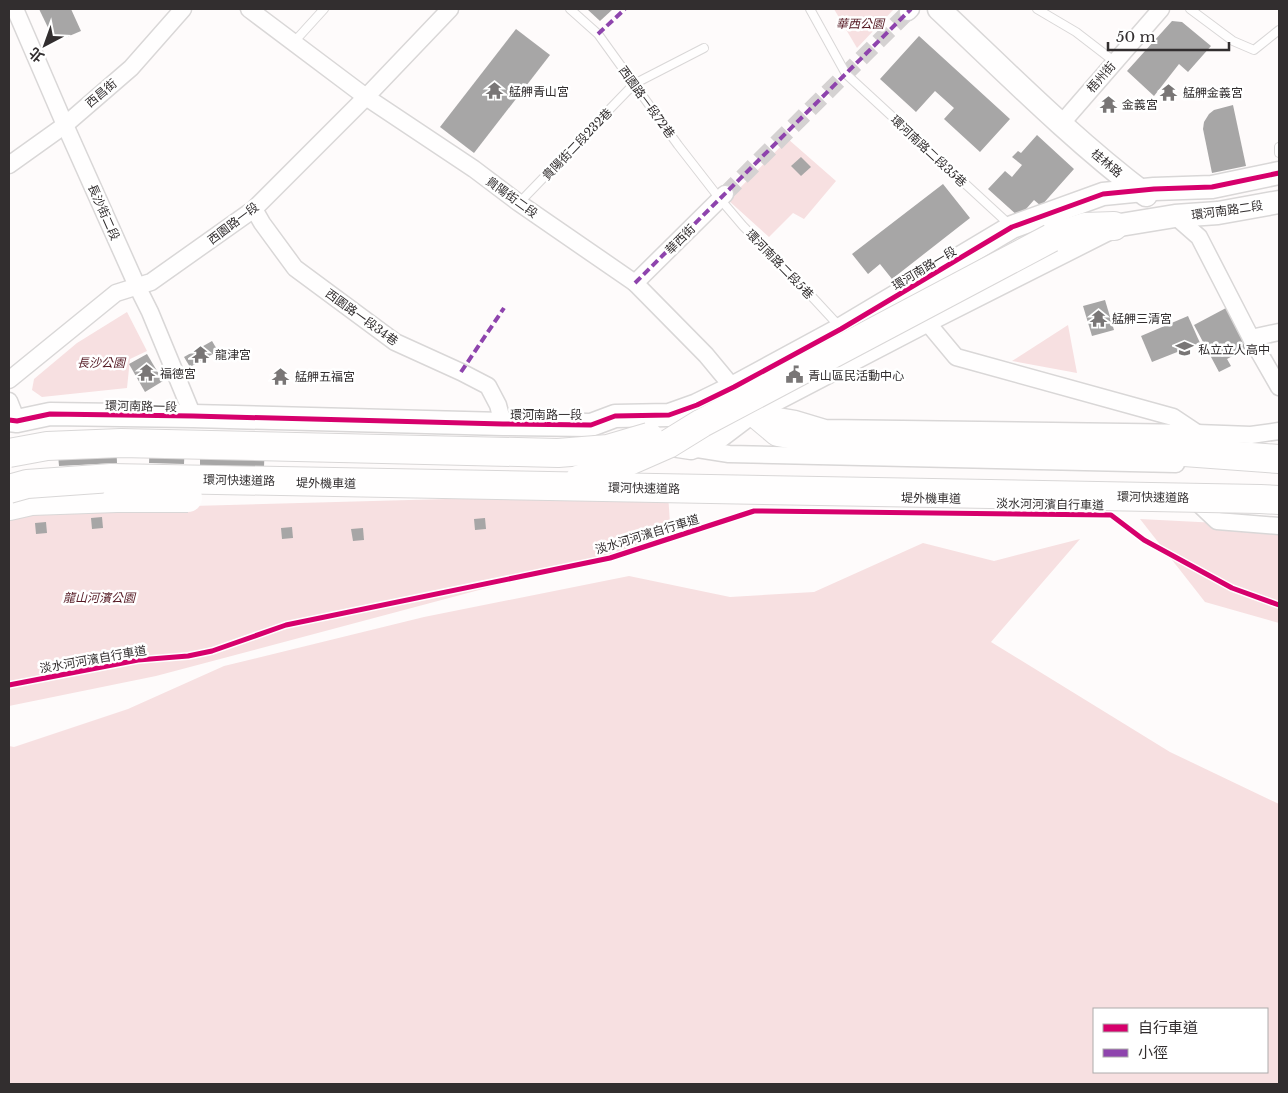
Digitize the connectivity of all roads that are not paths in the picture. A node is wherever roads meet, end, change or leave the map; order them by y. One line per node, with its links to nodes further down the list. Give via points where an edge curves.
1 (15, 9): 19 (street, 長沙街二段)
2 (182, 9): 19 (street, 西昌街, via 131,68)
3 (249, 9): 13 (street, 貴陽街二段)
4 (324, 9): 13 (lane)
5 (450, 9): 17 (street, 西園路一段)
6 (570, 9): 16 (lane, 西園路一段72巷, via 598,34)
7 (810, 9): 31 (lane, 環河南路二段35巷, via 846,74)
8 (939, 9): 18 (street, 桂林路)
9 (1037, 9): 15 (lane, via 1076,32)
10 (1161, 9): 15 (street, 梧州街)
11 (1190, 9): 12 (lane, via 1233,41 1254,50)
12 (1279, 30)
13 (294, 42): 17 (street, 貴陽街二段)
14 (704, 48): 16 (lane, 貴陽街二段232巷)
15 (1114, 62): 18 (street, 梧州街)
16 (634, 84): 25 (lane, 西園路一段72巷, via 678,145); 27 (lane, 貴陽街二段232巷)
17 (366, 97): 27 (street, 貴陽街二段); 28 (street, 西園路一段)
18 (1061, 124): 24 (street, 桂林路)
19 (65, 125): 22 (street, 西昌街); 33 (street, 長沙街二段)
20 (1279, 147): 21 (lane)
21 (1279, 153)
22 (9, 165)
23 (1279, 173): 24 (street, 環河南路二段, via 1212,187)
24 (1139, 190): 29 (street, 桂林路); 31 (street, 環河南路一段, via 1103,194)
25 (723, 196): 32 (street, 華西街); 35 (lane, 環河南路二段5巷, via 743,226)
26 (1279, 202): 29 (street, 環河南路二段)
27 (519, 203): 32 (street, 貴陽街二段)
28 (254, 209): 33 (street, 西園路一段, via 151,282); 45 (street, 西園路一段34巷, via 295,268 395,342 488,386)
29 (1175, 216): 30 (street); 37 (street, 桂林路, via 1199,237)
30 (1114, 226): 34 (street); 44 (highway, bridge, via 1085,227 1051,238)
31 (1012, 227): 35 (street, 環河南路一段)
32 (635, 283): 39 (street, 貴陽街二段)
33 (137, 286): 38 (street, 西園路一段, via 116,293); 42 (street, 長沙街二段)
34 (926, 321): 41 (street); 48 (street, via 956,357 1173,417)
35 (841, 329): 39 (street, 環河南路一段)
36 (1279, 332): 37 (street)
37 (1251, 338): 40 (street, 桂林路)
38 (9, 380)
39 (734, 387): 41 (street, 貴陽街二段); 46 (street, 環河南路一段, via 669,415 616,416)
40 (1279, 387)
41 (752, 411): 48 (street, via 825,428); 49 (street, via 720,436); 51 (highway, via 778,432 834,442 1143,449)
42 (192, 416): 43 (street, 環河南路一段, via 50,414); 45 (street, 環河南路一段)
43 (11, 417)
44 (702, 423): 50 (highway, bridge, via 608,449 558,453 121,443 47,446); 59 (highway, bridge, via 668,444 611,469 515,498 470,502 116,498 31,501)
45 (503, 424): 46 (street, 環河南路一段)
46 (591, 425): 49 (street, 環河南路一段, via 613,436)
47 (1279, 431): 48 (street, via 1251,435)
48 (1196, 433)
49 (691, 448): 52 (street, via 729,454)
50 (9, 454)
51 (1279, 458)
52 (1279, 466)
53 (9, 469): 54 (highway, 環河快速道路, bridge, via 109,459)
54 (1279, 481)
55 (9, 490): 56 (street, 堤外機車道, via 111,480 531,488); 57 (highway, 環河快速道路, bridge, via 27,484 111,478)
56 (583, 494): 58 (street, 堤外機車道, via 758,494); 59 (street, 堤外機車道, via 532,498 112,492 28,498)
57 (1279, 500)
58 (1199, 504): 60 (street, 堤外機車道, via 1215,501); 61 (street, via 1217,521)
59 (9, 505)
60 (1279, 506)
61 (1279, 526)

